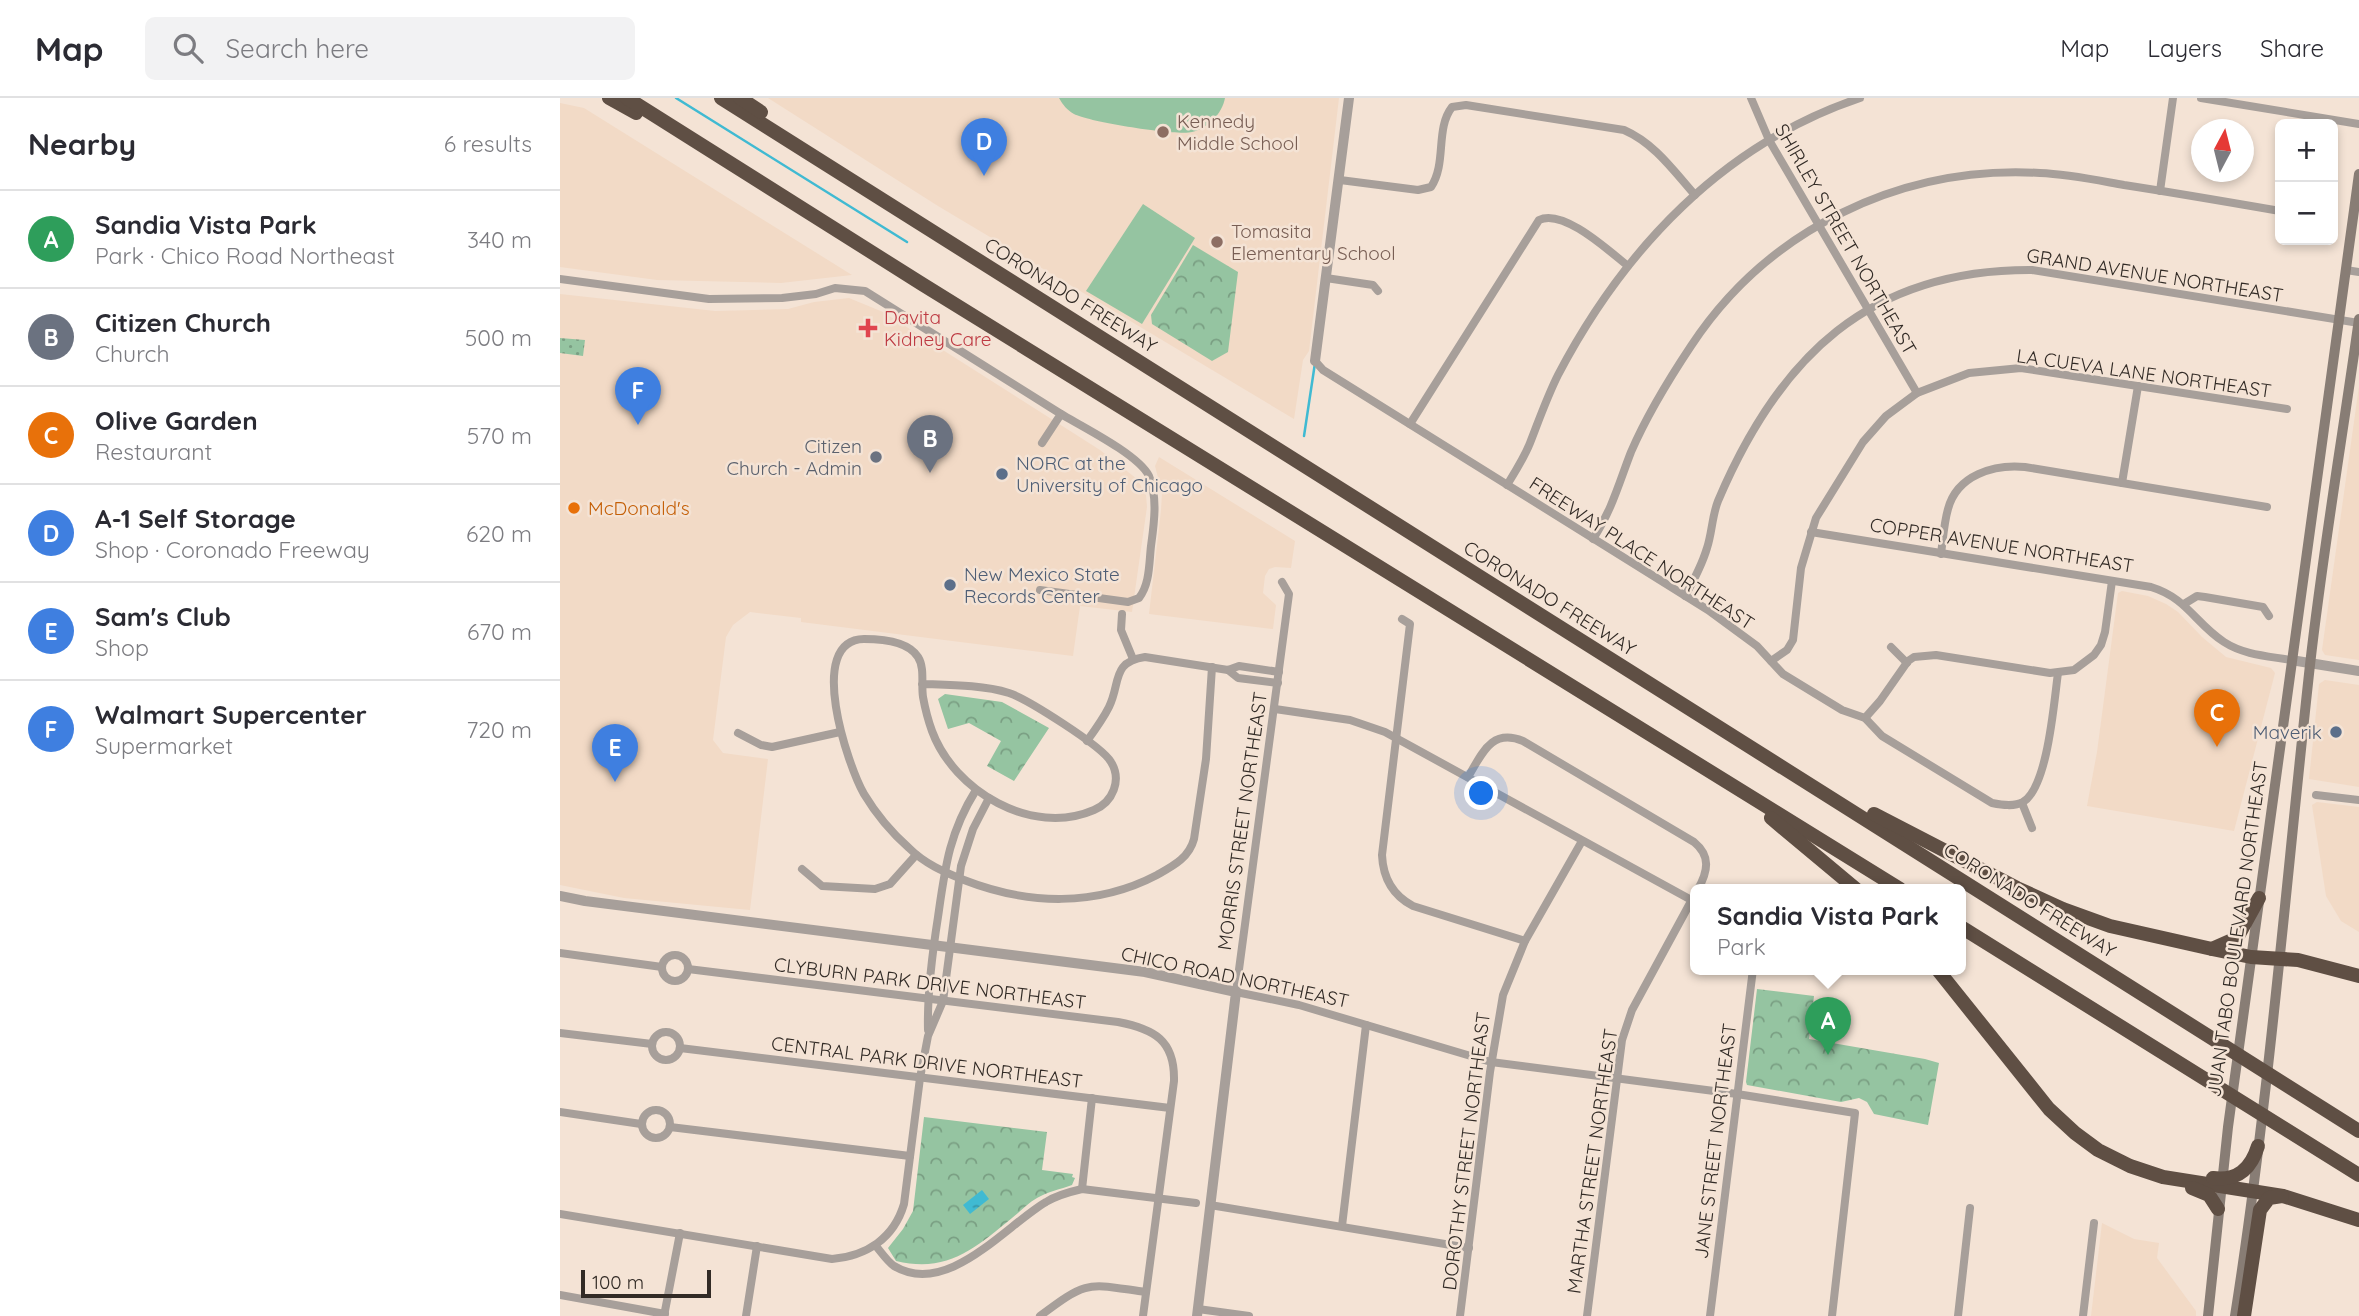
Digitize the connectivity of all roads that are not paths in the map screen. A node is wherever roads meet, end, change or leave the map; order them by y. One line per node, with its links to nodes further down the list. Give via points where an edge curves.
1 (610, 98): 15 (highway)
2 (627, 98): 15 (highway)
3 (721, 98): 12 (highway, CORONADO FREEWAY)
4 (740, 98): 12 (highway)
5 (1349, 98): 14 (street)
6 (1751, 98): 11 (street, SHIRLEY STREET NORTHEAST)
7 (1860, 98): 11 (street)
8 (2173, 98): 16 (street)
9 (2201, 98): 10 (street)
10 (2359, 124)
11 (1769, 140): 18 (street); 20 (street, SHIRLEY STREET NORTHEAST)
12 (804, 149): 73 (highway, CORONADO FREEWAY)
13 (2359, 174): 17 (main road, JUAN TABO BOULEVARD NORTHEAST)
14 (1340, 180): 18 (street, via 1418,190 1431,187 1445,117 1452,107 1465,104 1624,130 1655,150); 24 (street)
15 (772, 189): 71 (highway)
16 (2160, 191): 19 (street); 20 (street, via 2040,173 1969,174 1884,193)
17 (2358, 194): 22 (main road, JUAN TABO BOULEVARD NORTHEAST)
18 (1695, 195): 21 (street, via 1662,224)
19 (2275, 210)
20 (1819, 224): 27 (street, SHIRLEY STREET NORTHEAST); 43 (street, via 1757,269 1706,324 1640,432 1608,514)
21 (1628, 266): 35 (street, via 1579,229 1552,218 1539,220); 40 (street, via 1559,374)
22 (2346, 270): 23 (street); 28 (main road, JUAN TABO BOULEVARD NORTHEAST)
23 (2359, 272)
24 (1326, 278): 26 (street, via 1373,285); 30 (street)
25 (560, 279): 34 (street, via 709,299 784,298 835,288 864,291)
26 (1378, 291)
27 (1869, 309): 28 (street, GRAND AVENUE NORTHEAST, via 1901,292 1957,276 2032,270); 32 (street, SHIRLEY STREET NORTHEAST); 48 (street, GRAND AVENUE NORTHEAST, via 1803,360 1759,422 1716,505 1698,575)
28 (2339, 319): 29 (street, GRAND AVENUE NORTHEAST); 37 (main road, JUAN TABO BOULEVARD NORTHEAST)
29 (2359, 322): 38 (main road, JUAN TABO BOULEVARD NORTHEAST)
30 (1315, 361): 35 (street, FREEWAY PLACE NORTHEAST)
31 (2138, 386): 32 (street, LA CUEVA LANE NORTHEAST, via 2037,369 2003,369 1969,373); 33 (street, LA CUEVA LANE NORTHEAST); 39 (street)
32 (1917, 393): 42 (street, via 1886,416 1864,442)
33 (2287, 409)
34 (1061, 414): 36 (street); 47 (street, via 1136,460 1147,474 1154,512 1147,584 1139,598 1128,601)
35 (1410, 424): 40 (street, FREEWAY PLACE NORTHEAST)
36 (1042, 443)
37 (2316, 476): 38 (main road); 55 (main road, JUAN TABO BOULEVARD NORTHEAST)
38 (2336, 479): 58 (main road, JUAN TABO BOULEVARD NORTHEAST)
39 (2122, 482): 41 (street); 44 (street, via 2011,466 1985,471 1952,498)
40 (1507, 485): 43 (street, FREEWAY PLACE NORTHEAST)
41 (2267, 507)
42 (1811, 532): 44 (street, COPPER AVENUE NORTHEAST); 56 (street, via 1801,568 1793,640)
43 (1593, 538): 48 (street, FREEWAY PLACE NORTHEAST)
44 (1941, 554): 45 (street, COPPER AVENUE NORTHEAST)
45 (2112, 581): 49 (street, COPPER AVENUE NORTHEAST, via 2158,589); 63 (street, via 2101,645 2084,664)
46 (1282, 582): 62 (street, MORRIS STREET NORTHEAST, via 1289,594)
47 (1040, 590)
48 (1685, 596): 56 (street, FREEWAY PLACE NORTHEAST, via 1740,632)
49 (2184, 604): 51 (street, via 2190,598 2205,597 2263,607); 55 (street, COPPER AVENUE NORTHEAST, via 2224,643 2243,652)
50 (1122, 614): 54 (street, via 1121,630)
51 (2269, 616)
52 (1402, 619): 70 (street, via 1410,624)
53 (1891, 647): 57 (street)
54 (1133, 659): 59 (street); 72 (street, via 1120,671 1110,706)
55 (2291, 660): 58 (street, COPPER AVENUE NORTHEAST); 91 (main road, JUAN TABO BOULEVARD NORTHEAST)
56 (1771, 661): 67 (street, FREEWAY PLACE NORTHEAST, via 1783,674 1842,710)
57 (1907, 663): 63 (street, via 1914,657 1936,654); 67 (street)
58 (2311, 663): 61 (street, COPPER AVENUE NORTHEAST); 100 (main road, JUAN TABO BOULEVARD NORTHEAST)
59 (1212, 667): 60 (street); 85 (street, via 1204,771 1194,839 1184,858 1142,883 1075,899 1021,897)
60 (1228, 670): 62 (street, via 1239,666); 64 (street, via 1238,678)
61 (2359, 670)
62 (1279, 672): 64 (street, MORRIS STREET NORTHEAST)
63 (2058, 673): 79 (street, via 2040,778)
64 (1278, 683): 66 (street, MORRIS STREET NORTHEAST)
65 (922, 684): 68 (street, via 919,659 904,645 852,642 837,657 835,695); 72 (street, via 1011,694); 75 (street, via 926,715 938,745 954,771)
66 (1275, 709): 70 (street, via 1350,720); 106 (street, MORRIS STREET NORTHEAST)
67 (1865, 718): 79 (street, FREEWAY PLACE NORTHEAST, via 1882,736 1992,803)
68 (840, 732): 69 (street, via 772,747); 82 (street, via 864,794)
69 (738, 733)
70 (1396, 738): 74 (street); 94 (street, via 1382,855 1391,888 1413,906)
71 (1661, 740): 87 (highway, via 1779,823); 88 (highway)
72 (1087, 741): 77 (street, via 1110,759 1116,775 1109,800 1091,812 1035,815)
73 (1774, 761): 97 (highway, via 1979,870 2063,909 2110,926); 124 (highway, CORONADO FREEWAY)
74 (1468, 777): 81 (street); 86 (street, via 1493,742 1506,737 1523,741 1694,842 1707,863)
75 (976, 790): 77 (street); 84 (street, via 954,833)
76 (2316, 795): 78 (street)
77 (989, 798): 85 (street, via 973,829)
78 (2359, 800)
79 (2022, 803): 80 (street)
80 (2032, 828)
81 (1581, 841): 90 (street); 94 (street, DOROTHY STREET NORTHEAST)
82 (916, 855): 83 (street, via 890,884 875,889 822,886); 84 (street)
83 (802, 869)
84 (944, 872): 85 (street); 95 (street)
85 (960, 878): 96 (street)
86 (1700, 884)
87 (1850, 884)
88 (1892, 884)
89 (560, 896): 95 (street, CHICO ROAD NORTHEAST)
90 (1690, 897)
91 (2259, 898): 97 (highway, via 2237,938); 99 (main road, JUAN TABO BOULEVARD NORTHEAST)
92 (1690, 906): 116 (street, MARTHA STREET NORTHEAST, via 1632,1010)
93 (1966, 930): 127 (highway)
94 (1525, 941): 114 (street, DOROTHY STREET NORTHEAST, via 1503,995)
95 (934, 945): 96 (street, CHICO ROAD NORTHEAST); 107 (street)
96 (950, 947): 106 (street, CHICO ROAD NORTHEAST, via 1145,972); 108 (street)
97 (2212, 949): 99 (highway)
98 (560, 953): 101 (street, CLYBURN PARK DRIVE NORTHEAST)
99 (2251, 957): 100 (highway); 128 (main road, JUAN TABO BOULEVARD NORTHEAST)
100 (2281, 959): 105 (highway); 125 (main road, JUAN TABO BOULEVARD NORTHEAST)
101 (662, 967): 102 (street, CLYBURN PARK DRIVE NORTHEAST, via 673,981 683,978); 102 (street, CLYBURN PARK DRIVE NORTHEAST, via 667,958 677,955)
102 (688, 969): 107 (street, CLYBURN PARK DRIVE NORTHEAST)
103 (1751, 975): 117 (street, JANE STREET NORTHEAST)
104 (1942, 975): 122 (highway)
105 (2359, 976)
106 (1236, 992): 109 (street, CHICO ROAD NORTHEAST); 134 (street, MORRIS STREET NORTHEAST)
107 (928, 999): 108 (street, CLYBURN PARK DRIVE NORTHEAST); 111 (street)
108 (943, 1001): 111 (street); 119 (street, CLYBURN PARK DRIVE NORTHEAST, via 1148,1030 1168,1049 1174,1072)
109 (1366, 1025): 114 (street, CHICO ROAD NORTHEAST); 140 (street)
110 (560, 1033): 112 (street, CENTRAL PARK DRIVE NORTHEAST)
111 (928, 1036): 115 (street)
112 (652, 1044): 113 (street, CENTRAL PARK DRIVE NORTHEAST, via 657,1035 668,1032 677,1038); 113 (street, CENTRAL PARK DRIVE NORTHEAST, via 655,1055 666,1060)
113 (680, 1048): 115 (street, CENTRAL PARK DRIVE NORTHEAST)
114 (1491, 1062): 116 (street, CHICO ROAD NORTHEAST); 144 (street, DOROTHY STREET NORTHEAST)
115 (920, 1077): 118 (street, CENTRAL PARK DRIVE NORTHEAST); 126 (street)
116 (1616, 1079): 117 (street, CHICO ROAD NORTHEAST); 154 (street, MARTHA STREET NORTHEAST)
117 (1737, 1094): 155 (street, JANE STREET NORTHEAST); 156 (street, CHICO ROAD NORTHEAST, via 1856,1113)
118 (1092, 1098): 119 (street, CENTRAL PARK DRIVE NORTHEAST); 129 (street)
119 (1170, 1108): 132 (street)
120 (560, 1112): 121 (street)
121 (641, 1124): 123 (street, via 652,1138 665,1135); 123 (street, via 645,1115 657,1110 668,1116)
122 (2066, 1126): 128 (highway, via 2130,1166 2172,1180); 136 (highway, via 2070,1135 2113,1164 2154,1180 2202,1190)
123 (670, 1128): 126 (street)
124 (2359, 1131)
125 (2258, 1146): 128 (highway, via 2245,1170); 130 (main road, JUAN TABO BOULEVARD NORTHEAST)
126 (910, 1156): 143 (street, via 903,1209)
127 (2359, 1175)
128 (2221, 1183): 130 (highway); 136 (main road, JUAN TABO BOULEVARD NORTHEAST)
129 (1082, 1189): 132 (street); 143 (street, via 1043,1203 970,1259 940,1272 913,1272 896,1266)
130 (2252, 1191): 131 (highway); 160 (main road, JUAN TABO BOULEVARD NORTHEAST)
131 (2283, 1196): 138 (highway); 161 (highway, via 2269,1198 2260,1210)
132 (1158, 1198): 133 (street); 145 (street)
133 (1195, 1203)
134 (1210, 1205): 140 (street); 147 (street, MORRIS STREET NORTHEAST)
135 (1970, 1208): 157 (street)
136 (2218, 1209): 159 (main road, JUAN TABO BOULEVARD NORTHEAST)
137 (560, 1214): 141 (street)
138 (2359, 1220)
139 (2094, 1223): 158 (street)
140 (1342, 1226): 144 (street)
141 (680, 1233): 142 (street); 148 (street)
142 (757, 1246): 143 (street, via 832,1259); 149 (street)
143 (876, 1246)
144 (1469, 1248): 153 (street, DOROTHY STREET NORTHEAST)
145 (1146, 1292): 150 (street, via 1088,1286 1073,1291); 151 (street)
146 (560, 1296): 148 (street)
147 (1198, 1312): 152 (street)
148 (664, 1315)
149 (746, 1316)
150 (1040, 1316)
151 (1143, 1316)
152 (1250, 1316)
153 (1460, 1316)
154 (1587, 1316)
155 (1710, 1316)
156 (1832, 1316)
157 (1958, 1316)
158 (2083, 1316)
159 (2208, 1316)
160 (2235, 1316)
161 (2244, 1316)

